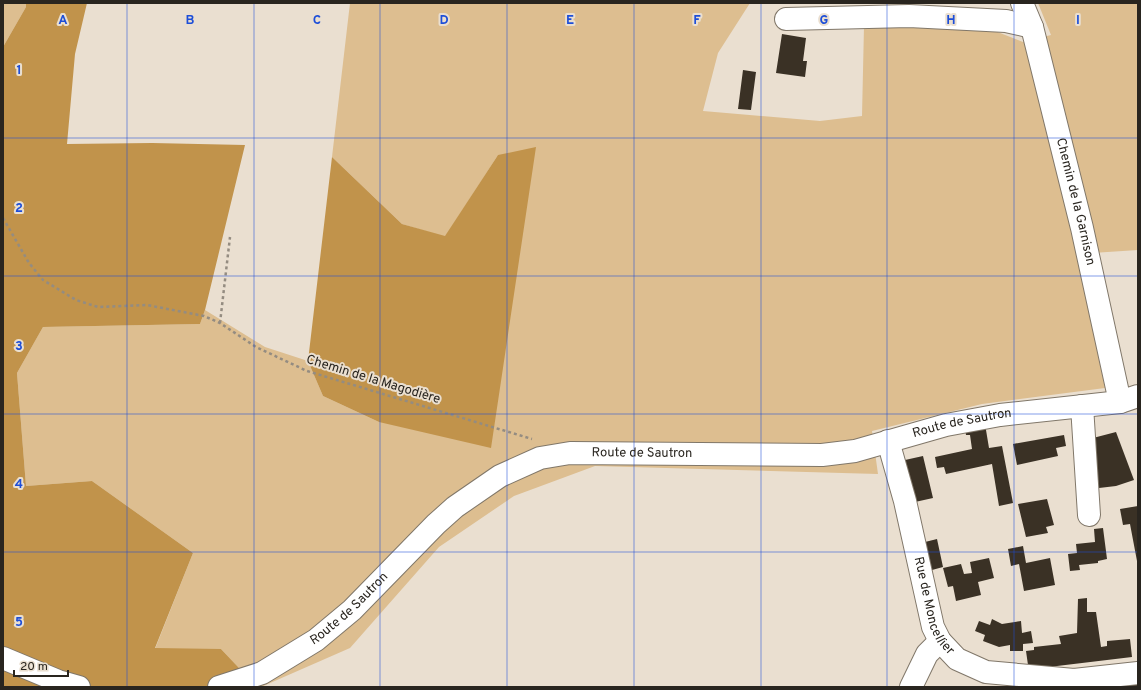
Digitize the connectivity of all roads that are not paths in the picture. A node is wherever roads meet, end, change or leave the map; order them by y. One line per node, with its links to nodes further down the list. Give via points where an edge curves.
1 (1022, 3): 3 (street, Chemin de la Garnison)
2 (786, 19): 3 (street, via 909,16 1006,22)
3 (1032, 27): 4 (street, Chemin de la Garnison, via 1082,228)
4 (1129, 399): 5 (street, Route de Sautron)
5 (1082, 406): 6 (street, Route de Sautron, via 946,424); 7 (street)
6 (888, 441): 8 (street, Rue de Moncellier, via 905,500 933,627); 14 (street, Route de Sautron, via 855,451 822,455 570,453 540,458 500,476 455,507 352,610 316,640 262,673)
7 (1090, 515)
8 (940, 641): 10 (street, Rue de Moncellier); 15 (street, via 927,654)
9 (3, 658): 13 (street)
10 (957, 659): 12 (street, Rue de Moncellier, via 986,672); 15 (street, via 939,667)
11 (1138, 673): 12 (street, Rue de Moncellier)
12 (1074, 683)
13 (79, 687)
14 (219, 687)
15 (911, 687)

